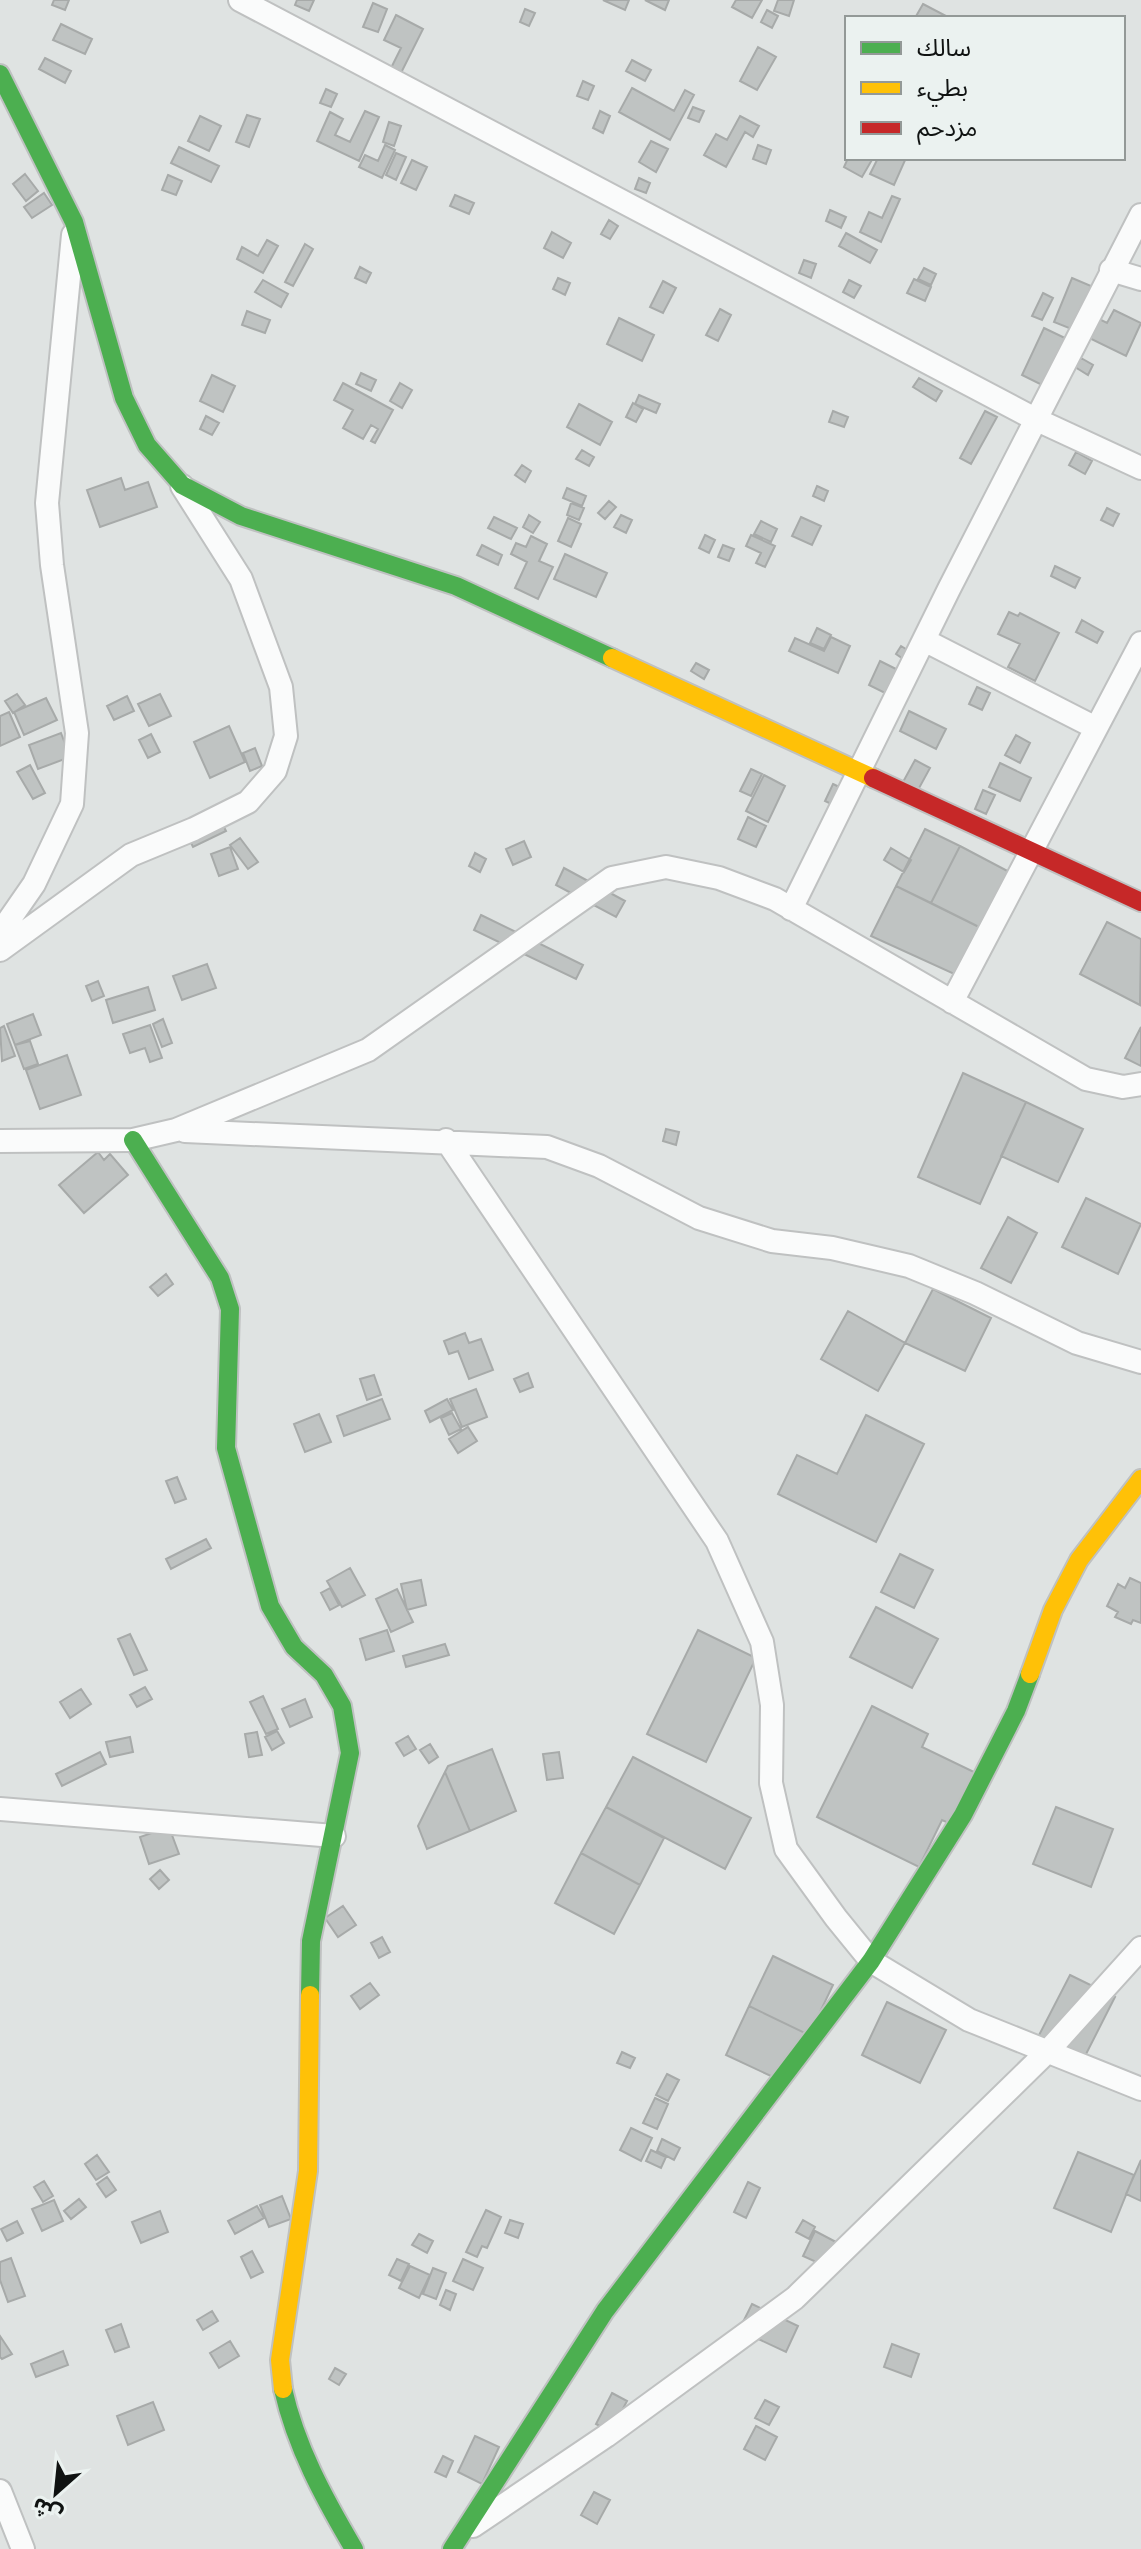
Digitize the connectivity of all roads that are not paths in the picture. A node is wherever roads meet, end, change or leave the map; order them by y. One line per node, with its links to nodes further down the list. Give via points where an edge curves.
1 (251, 1): 7 (street)
2 (0, 74): 4 (street)
3 (1141, 215): 5 (street)
4 (74, 222): 9 (street, via 124,398 147,445); 17 (street, via 47,503 77,733 72,804 34,884)
5 (1111, 270): 6 (street); 7 (street)
6 (1141, 279)
7 (1035, 419): 8 (street); 10 (street)
8 (1141, 468)
9 (182, 485): 13 (street, via 241,516 456,586); 18 (street, via 241,579 281,687 286,736 275,771 248,802 131,855)
10 (924, 640): 12 (street); 13 (street)
11 (1141, 643): 12 (street)
12 (1096, 728): 14 (street)
13 (858, 772): 14 (street); 16 (street)
14 (1032, 851): 15 (street); 19 (street)
15 (1141, 902)
16 (791, 909): 19 (street); 21 (street, via 719,878 666,867 612,878 368,1050)
17 (0, 933)
18 (0, 950)
19 (952, 1002): 20 (street, via 1086,1079 1123,1087)
20 (1141, 1084)
21 (176, 1130): 22 (street); 23 (street)
22 (133, 1140): 24 (street); 28 (street, via 220,1278 230,1309 226,1448 270,1606 294,1647 324,1675 342,1706 350,1753)
23 (446, 1140): 25 (street, via 547,1147 599,1166 699,1218 772,1241 909,1266 1077,1343); 30 (street, via 717,1541 762,1642 772,1705 771,1783 786,1849)
24 (0, 1141)
25 (1141, 1362)
26 (1141, 1479): 30 (street, via 1079,1560 1053,1610 1016,1711 963,1815)
27 (0, 1809): 28 (street)
28 (334, 1836): 36 (street, via 311,1941 308,2171 280,2360 281,2388 297,2440)
29 (1141, 1948): 31 (street)
30 (871, 1961): 31 (street, via 969,2020); 34 (street, via 605,2311)
31 (1047, 2052): 32 (street); 34 (street, via 795,2298 606,2436 486,2515)
32 (1141, 2089)
33 (0, 2491): 35 (street)
34 (455, 2544)
35 (23, 2549)
36 (354, 2549)

